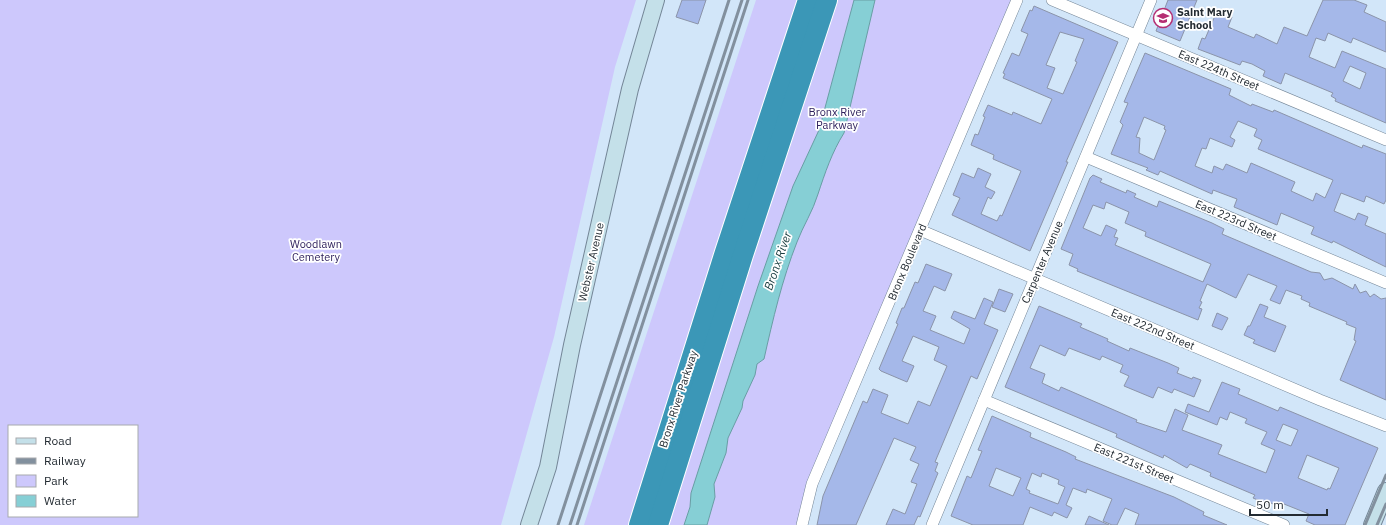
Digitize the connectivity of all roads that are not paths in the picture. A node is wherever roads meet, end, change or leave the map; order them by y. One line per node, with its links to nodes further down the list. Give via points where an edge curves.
1 (656, 0): 17 (main road, Webster Avenue, via 630,89 548,467)
2 (808, 0): 18 (highway, Bronx River Parkway)
3 (827, 0): 19 (highway, Bronx River Parkway, via 736,276)
4 (1017, 0): 10 (street, Bronx Boulevard)
5 (1052, 0): 7 (street, East 224th Street)
6 (1152, 0): 7 (street, Carpenter Avenue)
7 (1136, 36): 8 (street, East 224th Street); 9 (street, Carpenter Avenue)
8 (1386, 140)
9 (1086, 157): 11 (street, Carpenter Avenue); 12 (street, East 223rd Street)
10 (920, 230): 11 (street, East 222nd Street); 20 (street, Bronx Boulevard, via 812,484)
11 (1035, 278): 13 (street, Carpenter Avenue); 14 (street, East 222nd Street)
12 (1386, 283)
13 (984, 400): 16 (street, Carpenter Avenue); 21 (street, East 221st Street)
14 (1386, 426)
15 (1386, 491): 22 (main road)
16 (936, 524)
17 (529, 525)
18 (639, 525)
19 (658, 525)
20 (802, 525)
21 (1284, 525)
22 (1372, 525)

